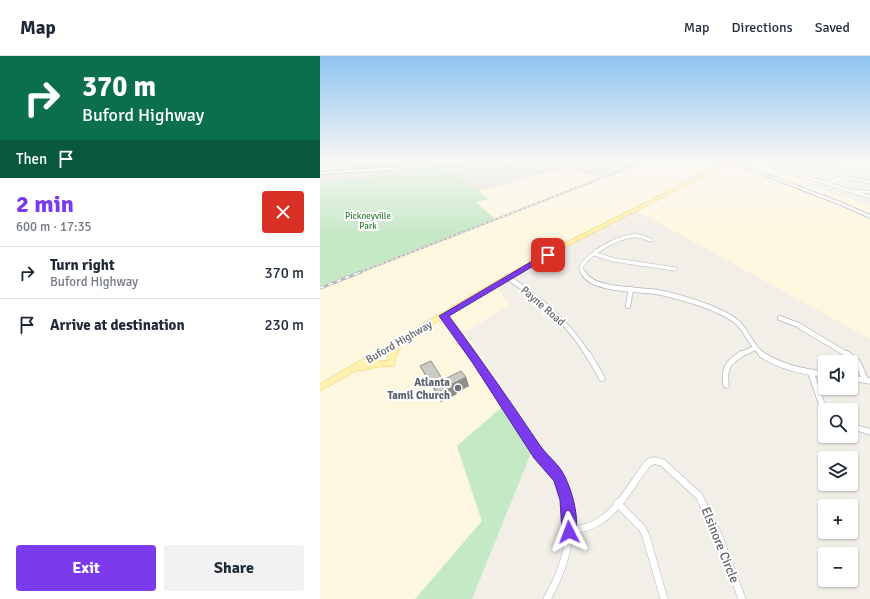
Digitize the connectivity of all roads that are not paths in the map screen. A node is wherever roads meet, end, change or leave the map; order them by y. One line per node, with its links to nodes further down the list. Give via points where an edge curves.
1 (684, 185): 11 (main road, Buford Highway)
2 (793, 185): 7 (street)
3 (830, 185): 4 (street)
4 (849, 191): 5 (street); 6 (street)
5 (870, 192)
6 (870, 197)
7 (870, 217)
8 (650, 240): 9 (street, via 640,236 622,238)
9 (595, 254): 10 (street); 12 (street, via 582,264 587,279 604,285)
10 (675, 269)
11 (507, 277): 14 (main road, Buford Highway); 21 (street, Payne Road, via 532,294 566,324)
12 (631, 289): 13 (street); 17 (street, via 669,296 723,314 740,326)
13 (628, 306)
14 (444, 316): 16 (main road, Buford Highway); 29 (street, via 539,454 559,478 567,500)
15 (780, 318): 22 (street, via 798,325 845,353 858,363)
16 (402, 340): 19 (main road, Buford Highway); 19 (main road, via 392,356 391,364 362,367)
17 (755, 348): 18 (street, via 778,362); 23 (street, via 744,351 726,368)
18 (811, 373): 20 (street); 25 (street)
19 (344, 374): 24 (main road, Buford Highway)
20 (818, 374)
21 (602, 378)
22 (867, 380)
23 (726, 385)
24 (320, 388)
25 (822, 403)
26 (858, 428): 27 (street)
27 (870, 432)
28 (617, 503): 29 (street, Elsinore Circle, via 603,518 585,528); 31 (street, via 642,528 646,536); 32 (street, Elsinore Circle, via 649,462 655,460 663,463 699,496 718,534)
29 (569, 532): 30 (street, via 554,587)
30 (547, 599)
31 (664, 599)
32 (742, 599)

